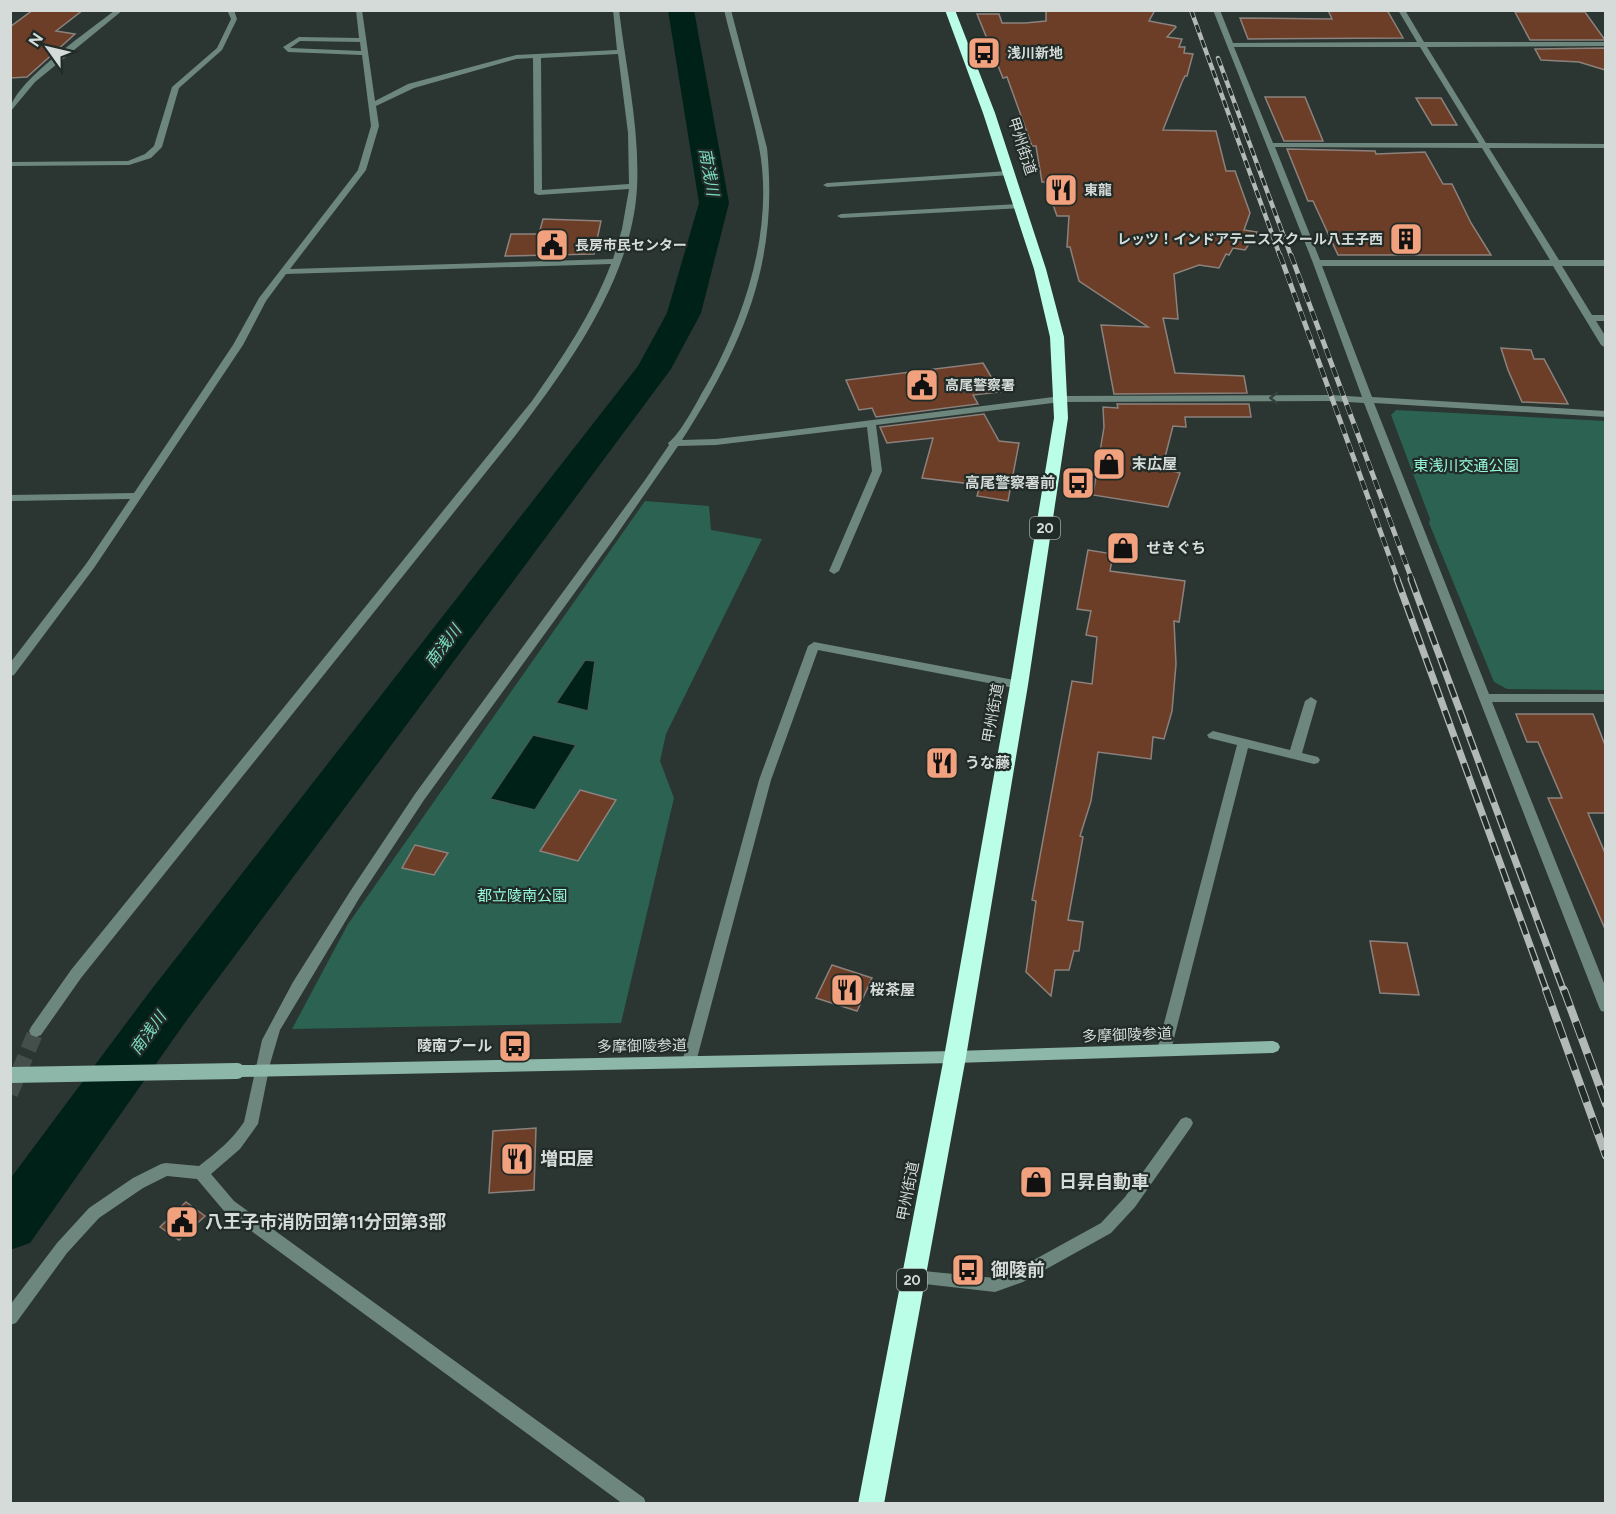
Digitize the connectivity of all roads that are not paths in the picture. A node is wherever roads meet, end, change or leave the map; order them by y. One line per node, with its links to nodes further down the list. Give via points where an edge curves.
1 (120, 10): 17 (street, via 32,80)
2 (230, 10): 21 (street, via 234,19 220,49 176,87 158,147 148,156 112,164)
3 (360, 10): 9 (street)
4 (616, 10): 13 (street)
5 (727, 10): 39 (street, via 763,148 764,224 757,271 736,334)
6 (950, 10): 22 (highway, 甲州街道 / 20)
7 (1216, 10): 12 (street)
8 (1401, 10): 10 (street)
9 (364, 40): 14 (street); 14 (street, via 299,39 286,47)
10 (1422, 44): 11 (street); 12 (street); 19 (street)
11 (1605, 44)
12 (1229, 45): 18 (street)
13 (621, 52): 15 (street); 24 (street, via 634,153)
14 (366, 53): 16 (street)
15 (537, 56): 16 (street, via 469,68 411,86); 24 (street, via 538,193)
16 (374, 104): 31 (street, via 375,126 362,170)
17 (10, 110)
18 (1270, 145): 19 (street); 29 (street)
19 (1483, 145): 20 (street); 30 (street)
20 (1605, 146)
21 (10, 164)
22 (1008, 173): 23 (street); 25 (highway, 甲州街道 / 20)
23 (826, 185)
24 (632, 186): 27 (street)
25 (1019, 206): 26 (street); 35 (highway, 甲州街道 / 20, via 1054,319)
26 (840, 216)
27 (615, 261): 31 (street); 53 (street, via 609,282 590,316 533,407 76,974)
28 (1605, 262): 30 (street)
29 (1317, 263): 30 (street); 36 (street)
30 (1555, 263): 32 (street)
31 (282, 272): 40 (street)
32 (1589, 318): 33 (street); 34 (street)
33 (1605, 318)
34 (1605, 345)
35 (1061, 399): 36 (street, one-way to 35); 38 (street); 44 (highway, 甲州街道 / 20)
36 (1368, 400): 37 (street); 45 (street)
37 (1605, 414)
38 (871, 422): 39 (street, via 716,442); 42 (street, via 877,471)
39 (673, 443): 58 (street, via 349,902 273,1030)
40 (136, 496): 41 (street); 43 (street, via 90,566)
41 (10, 498)
42 (834, 571)
43 (10, 672)
44 (1019, 685): 56 (highway, 甲州街道 / 20); 57 (street, via 814,646 765,780)
45 (1484, 698): 46 (street); 52 (street)
46 (1605, 698)
47 (1311, 701): 50 (street)
48 (1213, 735): 49 (street)
49 (1243, 743): 50 (street); 55 (street)
50 (1295, 755): 51 (street)
51 (1314, 760)
52 (1605, 1007)
53 (36, 1031)
54 (1273, 1047): 55 (main road, 多摩御陵参道)
55 (1164, 1050): 56 (main road, 多摩御陵参道)
56 (955, 1057): 57 (main road, 多摩御陵参道); 62 (highway, 甲州街道 / 20)
57 (689, 1062): 58 (main road, 多摩御陵参道)
58 (263, 1070): 59 (main road, 多摩御陵参道, bridge); 61 (street, via 251,1124 235,1146)
59 (10, 1075)
60 (1186, 1123): 62 (street, via 1130,1202 1106,1228 995,1285)
61 (201, 1173): 63 (street, via 166,1169 94,1213 62,1248); 64 (street, via 229,1206)
62 (912, 1277): 65 (highway, 甲州街道 / 20)
63 (10, 1318)
64 (638, 1503)
65 (871, 1503)

